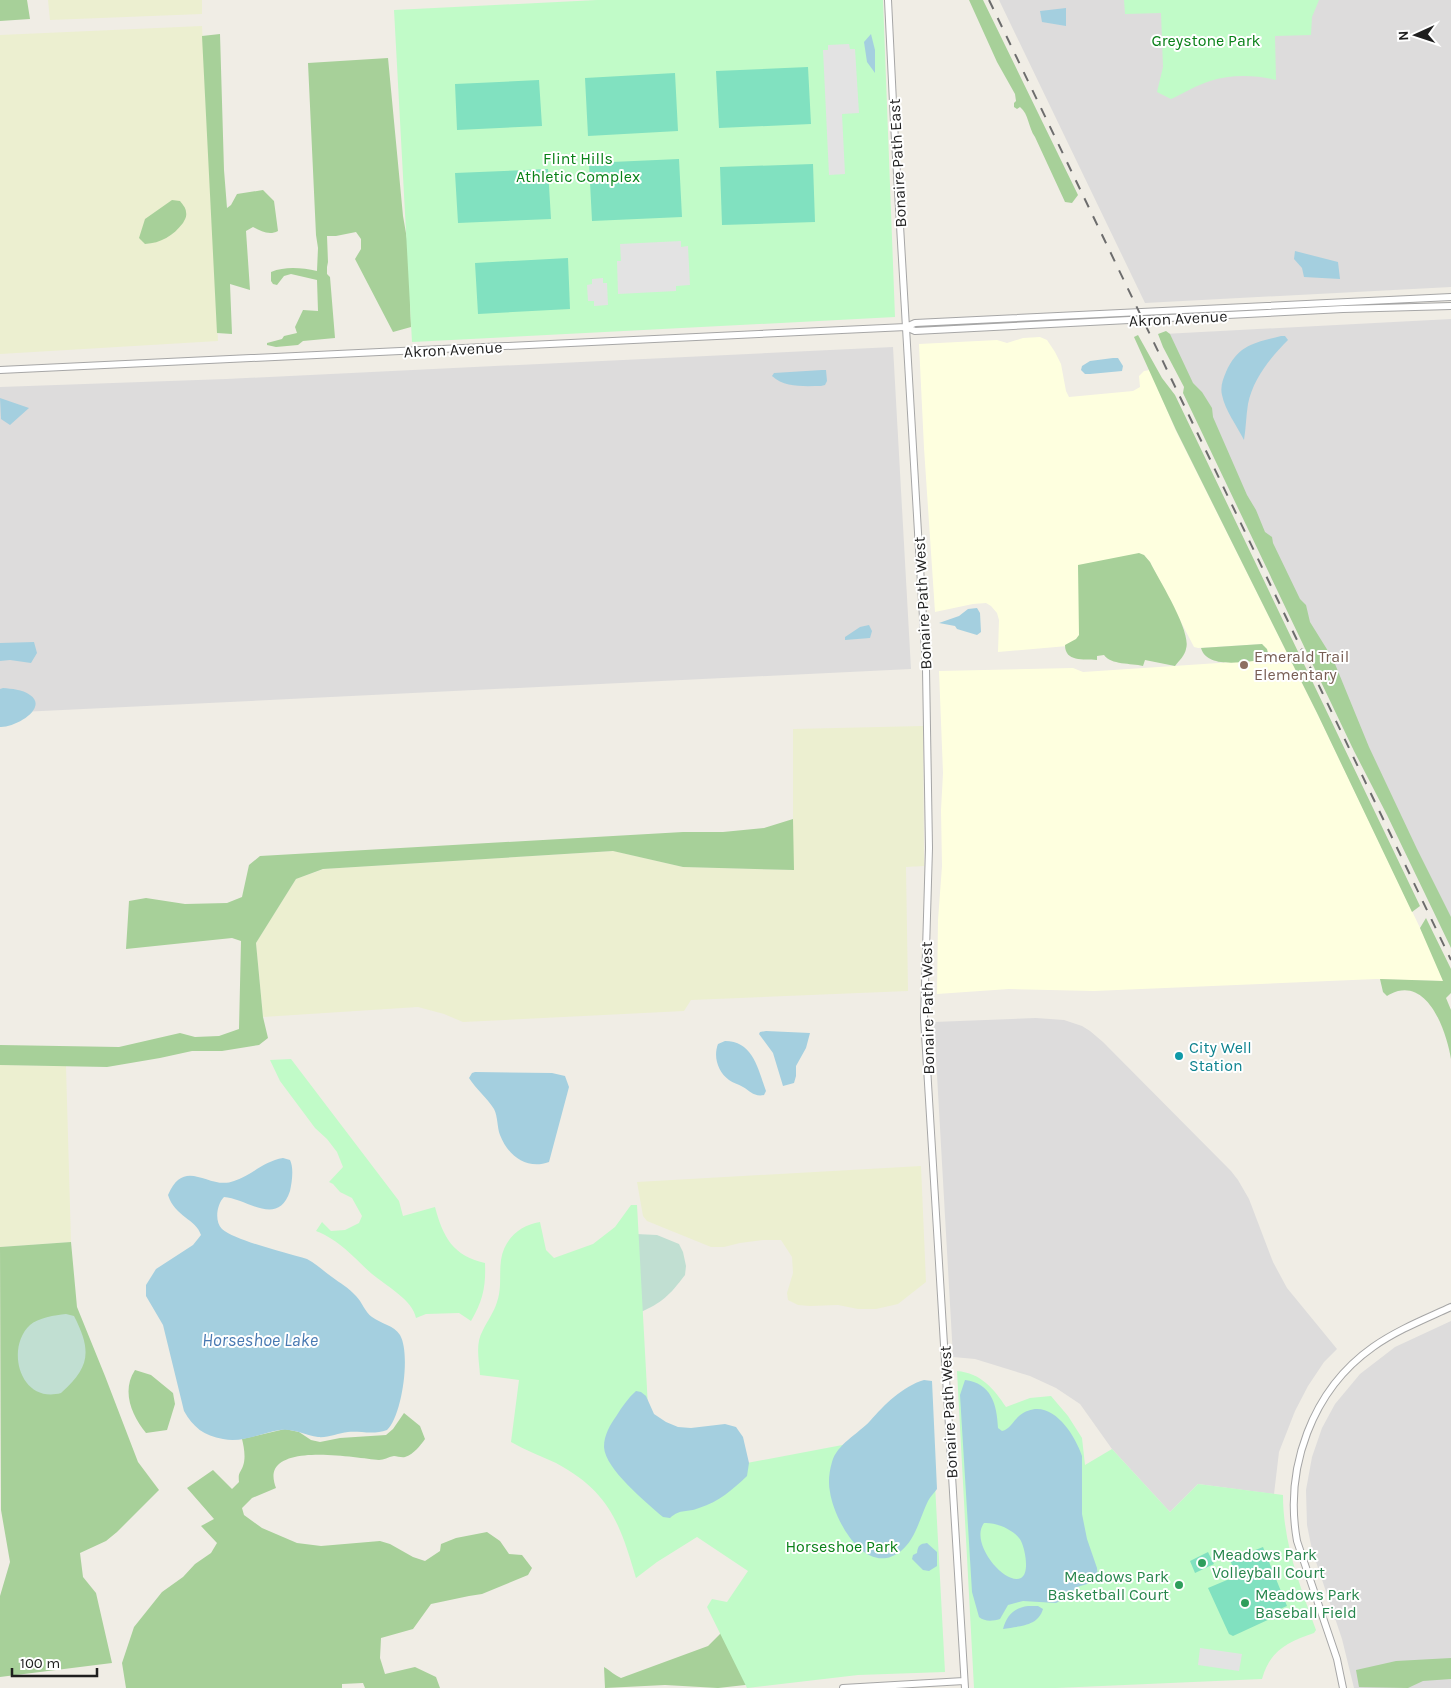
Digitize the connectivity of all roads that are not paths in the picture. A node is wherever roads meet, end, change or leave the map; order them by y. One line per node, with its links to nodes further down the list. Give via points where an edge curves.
1 (888, 0): 4 (street, Bonaire Path East)
2 (1451, 297): 4 (street, Akron Avenue, via 915,323)
3 (1451, 306): 4 (street, Akron Avenue, via 915,331)
4 (906, 327): 5 (street, Akron Avenue); 7 (street, Bonaire Path West, via 927,703 929,848 924,1018)
5 (0, 370)
6 (1451, 1307): 9 (street, via 1397,1333 1359,1358 1333,1386 1305,1436 1293,1496 1295,1532)
7 (964, 1684): 8 (street)
8 (843, 1688)
9 (1343, 1688)

